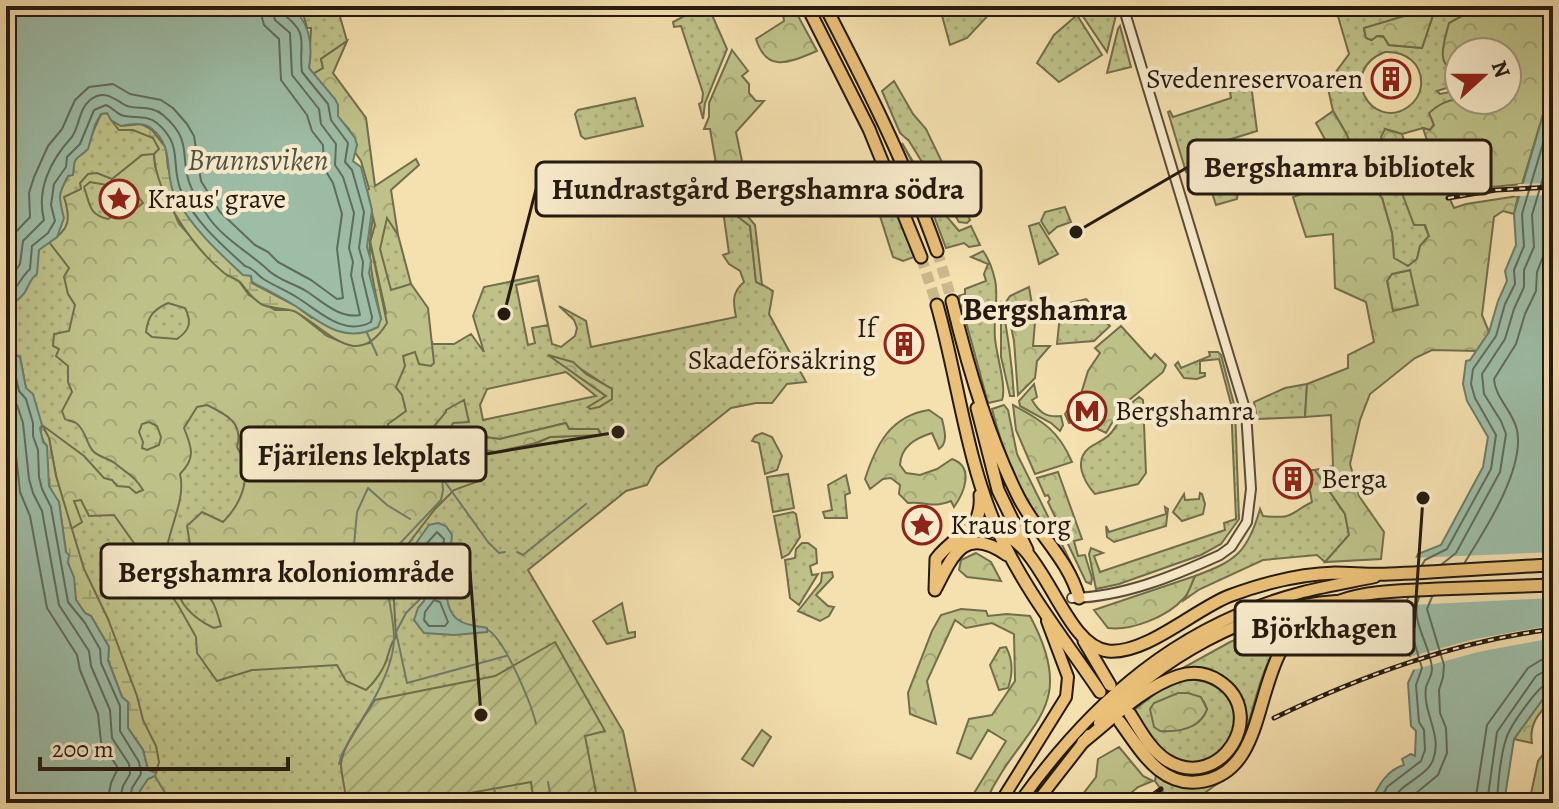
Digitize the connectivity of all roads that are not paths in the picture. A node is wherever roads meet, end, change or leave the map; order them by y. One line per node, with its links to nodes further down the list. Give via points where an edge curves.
1 (807, 6): 5 (highway, via 869,129)
2 (825, 6): 4 (highway, via 884,123)
3 (1123, 6): 18 (street, via 1244,401 1251,489 1247,522 1220,555 1126,590)
4 (937, 251)
5 (921, 257)
6 (952, 301): 8 (highway)
7 (937, 305): 9 (highway)
8 (966, 357): 13 (highway, via 998,490); 18 (highway, via 1005,472 1071,576)
9 (978, 475): 10 (highway); 11 (highway, via 977,522)
10 (998, 532): 11 (highway, via 975,532); 12 (highway); 13 (highway)
11 (954, 540): 12 (highway, via 936,559 935,590 955,553 970,543 987,543)
12 (1011, 558): 17 (highway)
13 (1033, 560): 20 (highway)
14 (1553, 565): 15 (highway)
15 (1335, 579): 20 (highway, via 1285,580 1231,595 1122,650 1100,649); 23 (main road, via 1247,611 1165,653 1081,724)
16 (1553, 585): 19 (highway, via 1400,591)
17 (1037, 597): 20 (highway, via 1105,688); 22 (main road, via 1065,665 1066,697)
18 (1076, 598)
19 (1340, 601): 21 (main road, via 1291,608 1210,640 1139,686); 21 (highway, via 1304,621 1286,641 1272,665 1248,746 1218,776 1189,782 1161,773 1146,758 1125,718 1175,764 1213,764 1228,753 1241,719 1238,704 1224,685 1207,675 1170,679)
20 (1078, 630)
21 (1083, 742): 24 (main road)
22 (1000, 803)
23 (1019, 803)
24 (1036, 803)

